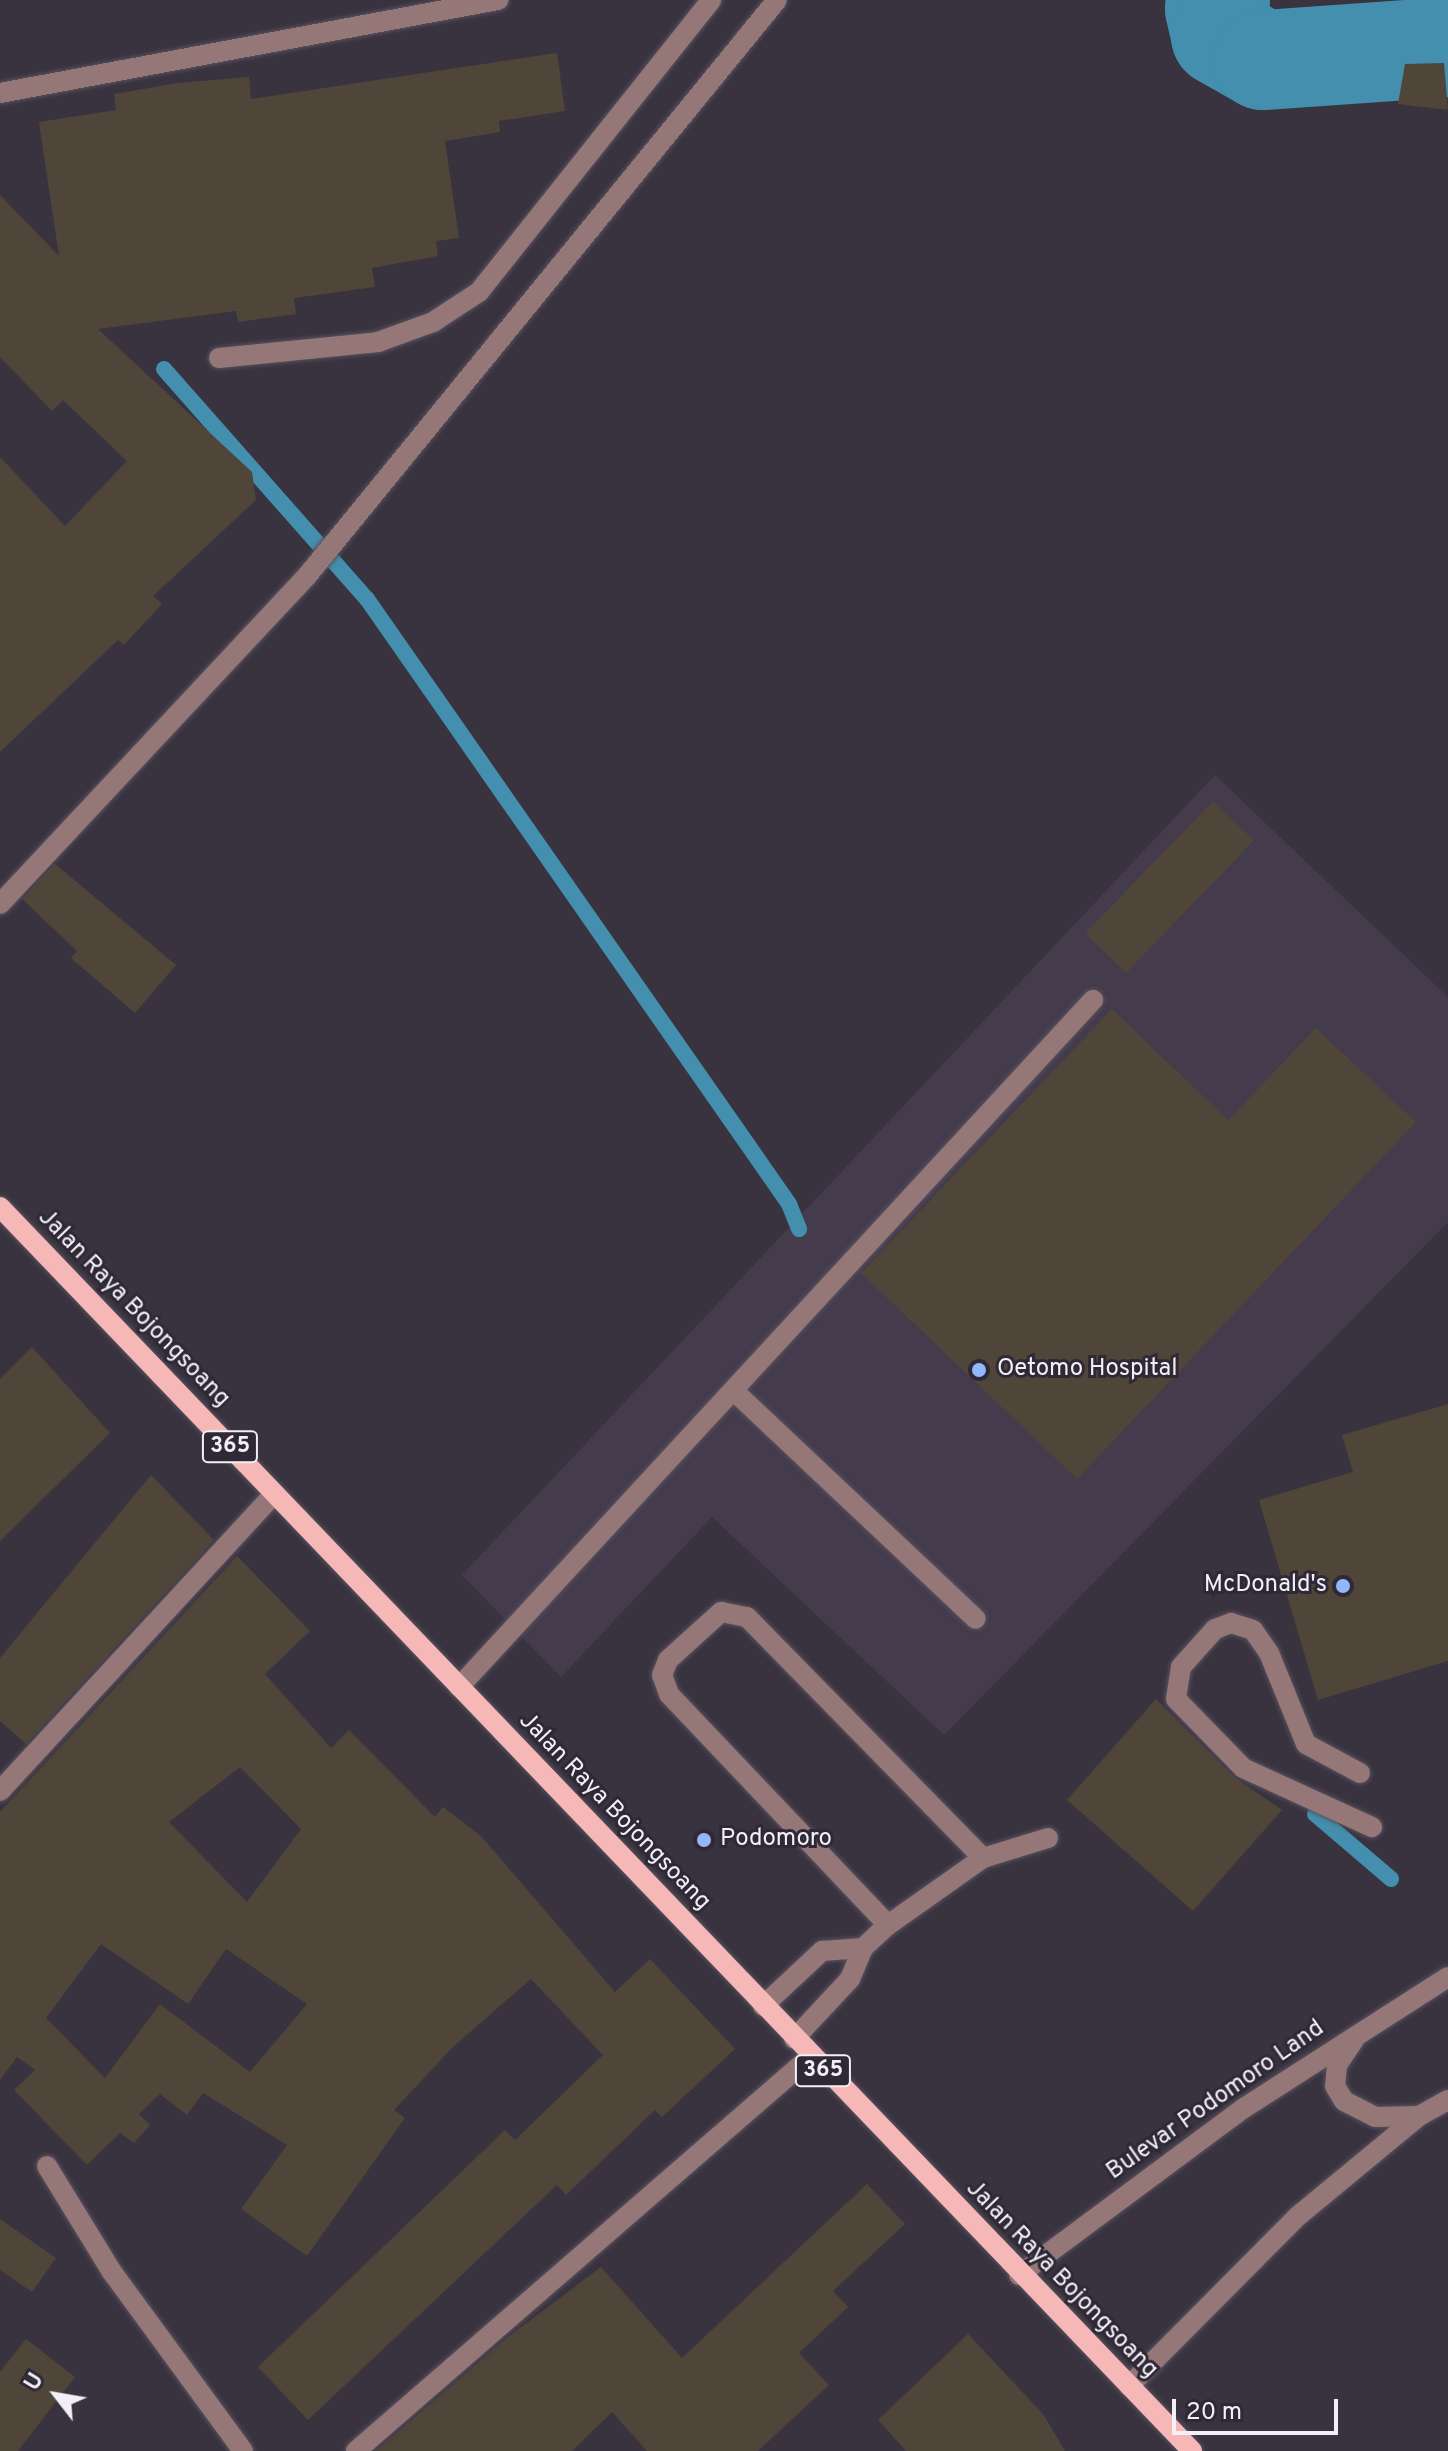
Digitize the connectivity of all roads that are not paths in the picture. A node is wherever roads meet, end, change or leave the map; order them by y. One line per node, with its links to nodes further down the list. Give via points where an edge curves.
1 (498, 0): 4 (street)
2 (711, 0): 5 (street, via 479,292 433,322 378,342)
3 (777, 0): 6 (street, via 307,576)
4 (0, 93)
5 (219, 358)
6 (0, 904)
7 (1093, 1000): 9 (street)
8 (0, 1207): 10 (main road, Jalan Raya Bojongsoang / 365)
9 (734, 1391): 11 (street); 12 (street)
10 (274, 1494): 12 (main road, Jalan Raya Bojongsoang / 365); 14 (street)
11 (976, 1619)
12 (459, 1687): 21 (main road, Jalan Raya Bojongsoang / 365)
13 (1360, 1773): 15 (street, via 1306,1744 1269,1653 1253,1630 1231,1623 1215,1629 1181,1667 1176,1699 1243,1768)
14 (0, 1791)
15 (1372, 1827)
16 (1048, 1838): 17 (street)
17 (983, 1858): 18 (street); 18 (street, via 747,1617 721,1612 668,1660 662,1675 669,1694)
18 (888, 1925): 19 (street)
19 (863, 1948): 21 (street, via 822,1951); 23 (street, via 850,1979)
20 (1448, 1977): 22 (street, Bulevar Podomoro Land)
21 (763, 2006): 23 (main road, Jalan Raya Bojongsoang / 365)
22 (1359, 2032): 26 (street, via 1337,2065 1335,2086 1344,2101 1375,2117); 28 (street, Bulevar Podomoro Land, via 1244,2108)
23 (794, 2039): 24 (main road, Jalan Raya Bojongsoang / 365)
24 (810, 2057): 28 (main road, Jalan Raya Bojongsoang / 365); 31 (street)
25 (1448, 2100): 26 (street)
26 (1419, 2116): 29 (street, via 1291,2222)
27 (47, 2166): 30 (street, via 112,2272)
28 (1019, 2275): 29 (main road, Jalan Raya Bojongsoang / 365)
29 (1129, 2386): 32 (main road, Jalan Raya Bojongsoang / 365)
30 (243, 2451)
31 (356, 2451)
32 (1192, 2451)

